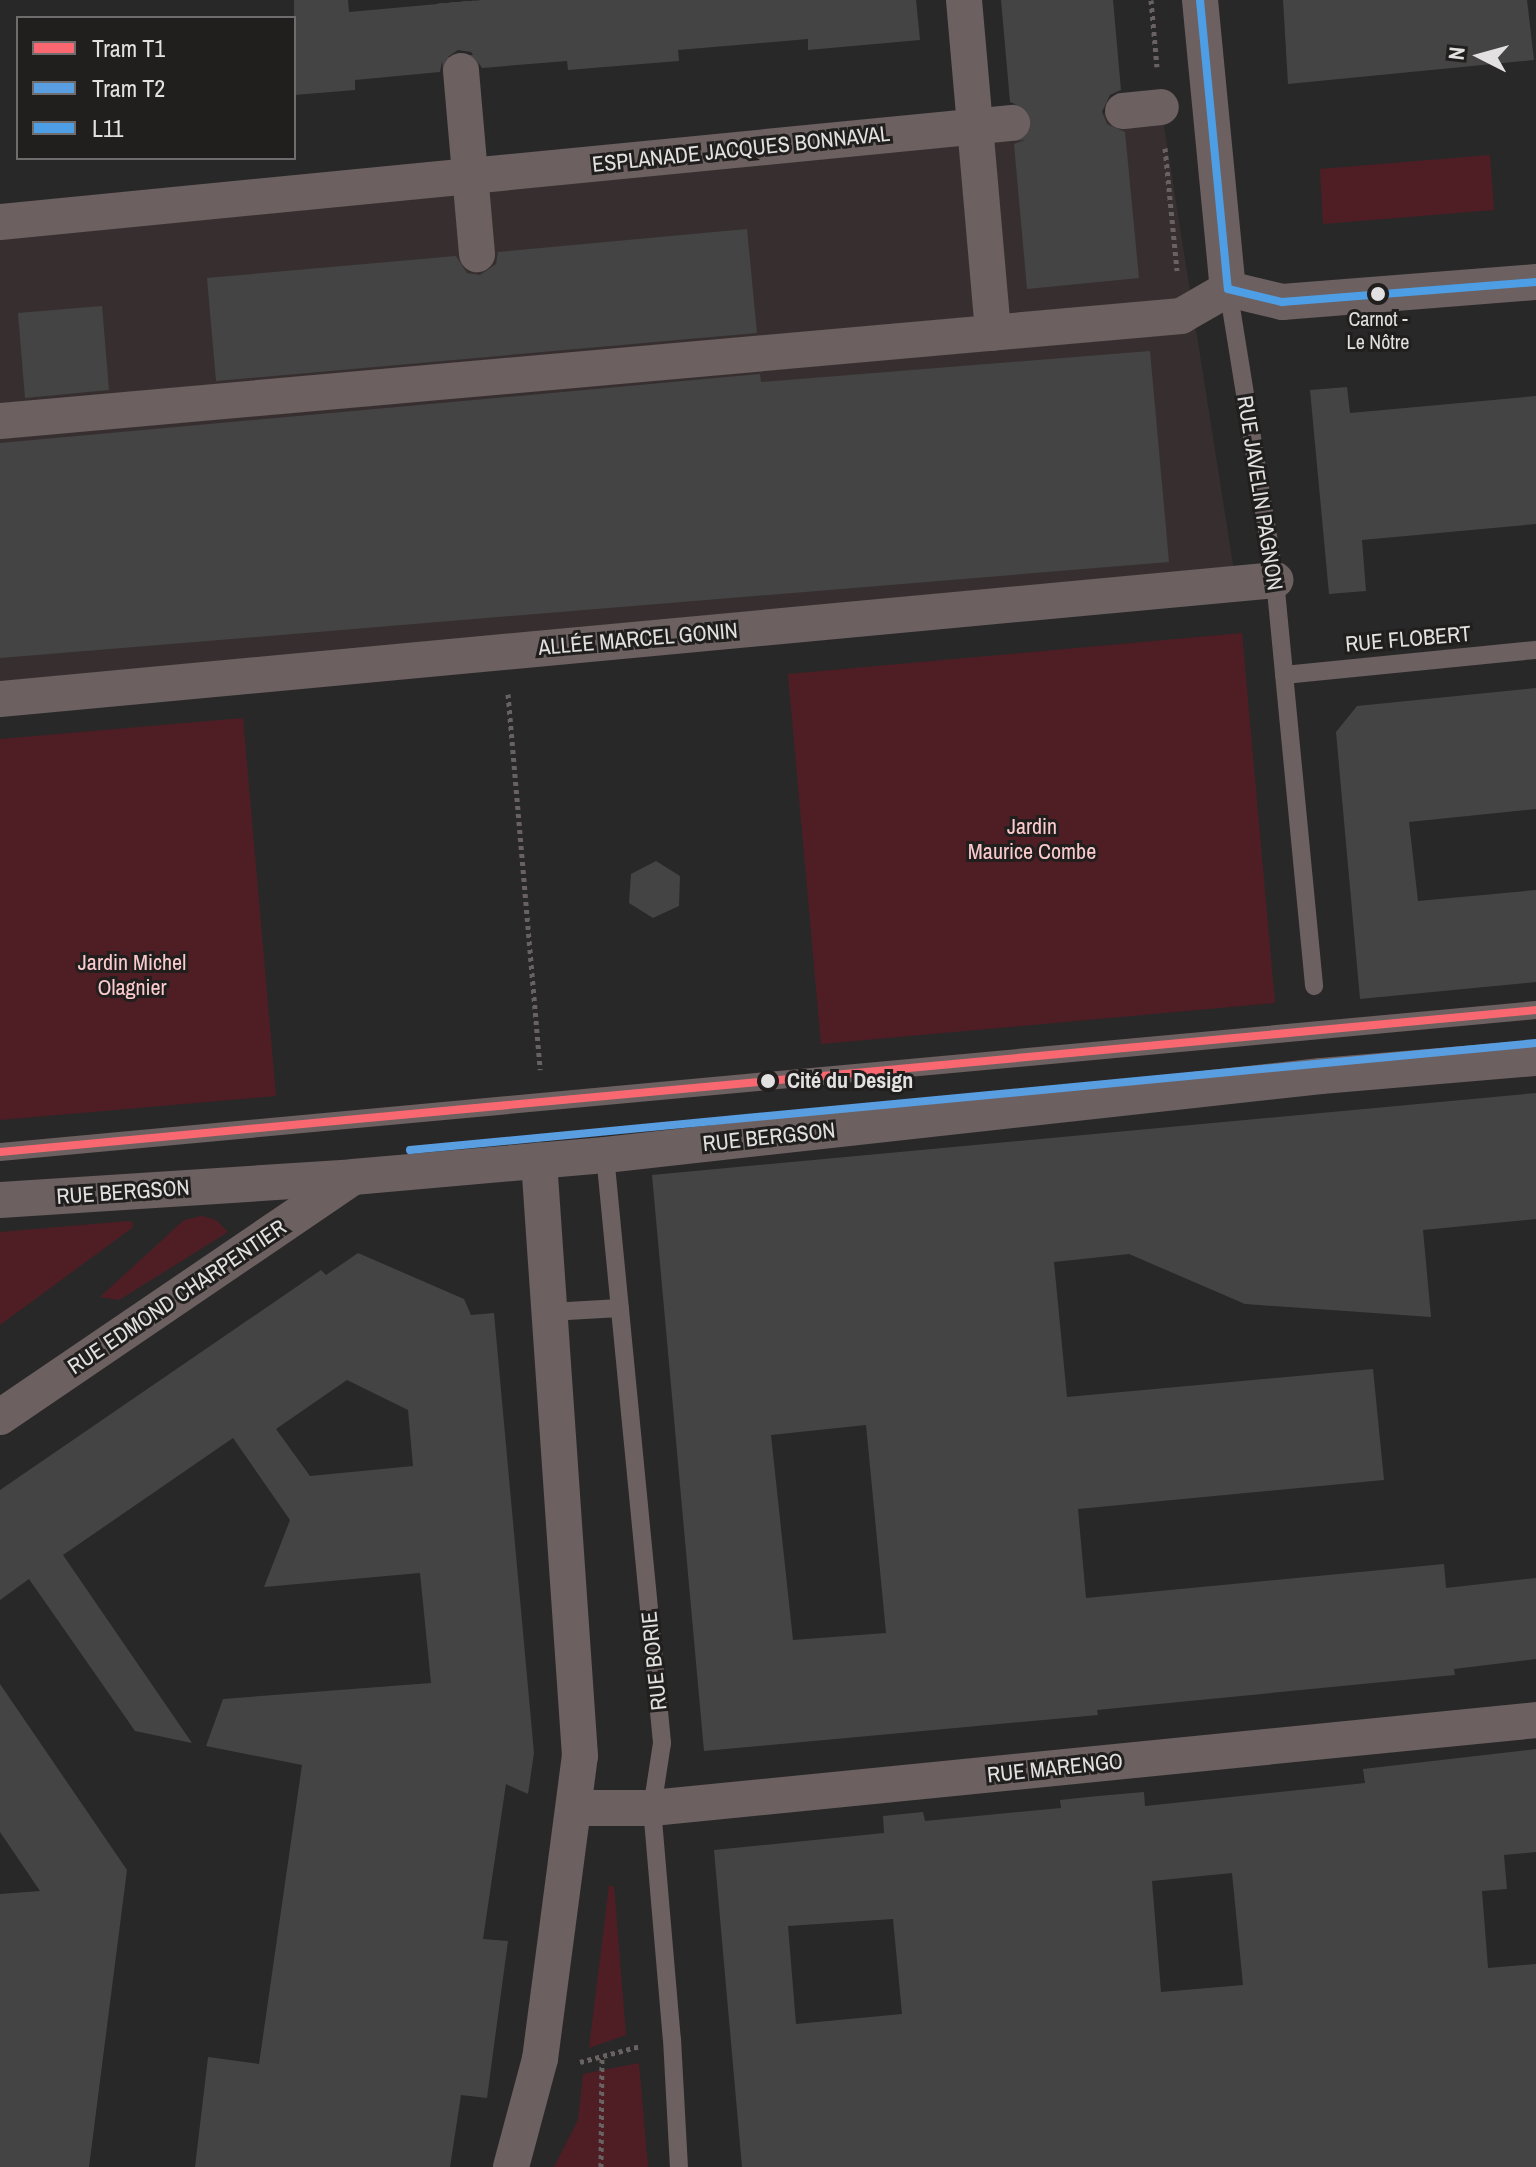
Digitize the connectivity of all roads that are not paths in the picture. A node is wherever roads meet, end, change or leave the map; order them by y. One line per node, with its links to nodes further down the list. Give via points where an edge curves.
1 (964, 0): 7 (street)
2 (1200, 0): 12 (street, RUE JAVELIN PAGNON)
3 (461, 71): 8 (street)
4 (1161, 107): 5 (street)
5 (1123, 111)
6 (1012, 123): 7 (street, ESPLANADE JACQUES BONNAVAL)
7 (975, 126): 8 (street, ESPLANADE JACQUES BONNAVAL); 13 (street)
8 (470, 176): 9 (street, ESPLANADE JACQUES BONNAVAL); 10 (street)
9 (0, 222)
10 (477, 254)
11 (1536, 282): 12 (street, via 1282,302)
12 (1228, 289): 13 (street, via 1181,316); 15 (lane, RUE JAVELIN PAGNON)
13 (993, 333): 14 (street, via 488,362)
14 (0, 421)
15 (1275, 580): 17 (lane, RUE JAVELIN PAGNON); 18 (street, ALLÉE MARCEL GONIN)
16 (1536, 650): 17 (lane, RUE FLOBERT)
17 (1284, 675): 19 (lane, RUE JAVELIN PAGNON)
18 (0, 699)
19 (1314, 986)
20 (1536, 1010): 22 (lane)
21 (1536, 1058): 23 (street, RUE BERGSON, via 1321,1076)
22 (0, 1152)
23 (605, 1155): 24 (street, RUE BERGSON); 27 (lane, RUE BORIE)
24 (539, 1160): 25 (street, RUE BERGSON); 28 (street)
25 (353, 1177): 26 (street, RUE BERGSON); 29 (street, RUE EDMOND CHARPENTIER)
26 (0, 1200)
27 (620, 1308): 28 (lane); 32 (lane, RUE BORIE, via 662,1743)
28 (550, 1312): 31 (street, via 580,1756)
29 (0, 1417)
30 (1536, 1720): 32 (street, RUE MARENGO)
31 (574, 1808): 32 (street, RUE MARENGO); 33 (street, via 540,2059)
32 (652, 1808): 34 (lane, RUE BORIE)
33 (511, 2167)
34 (679, 2167)

